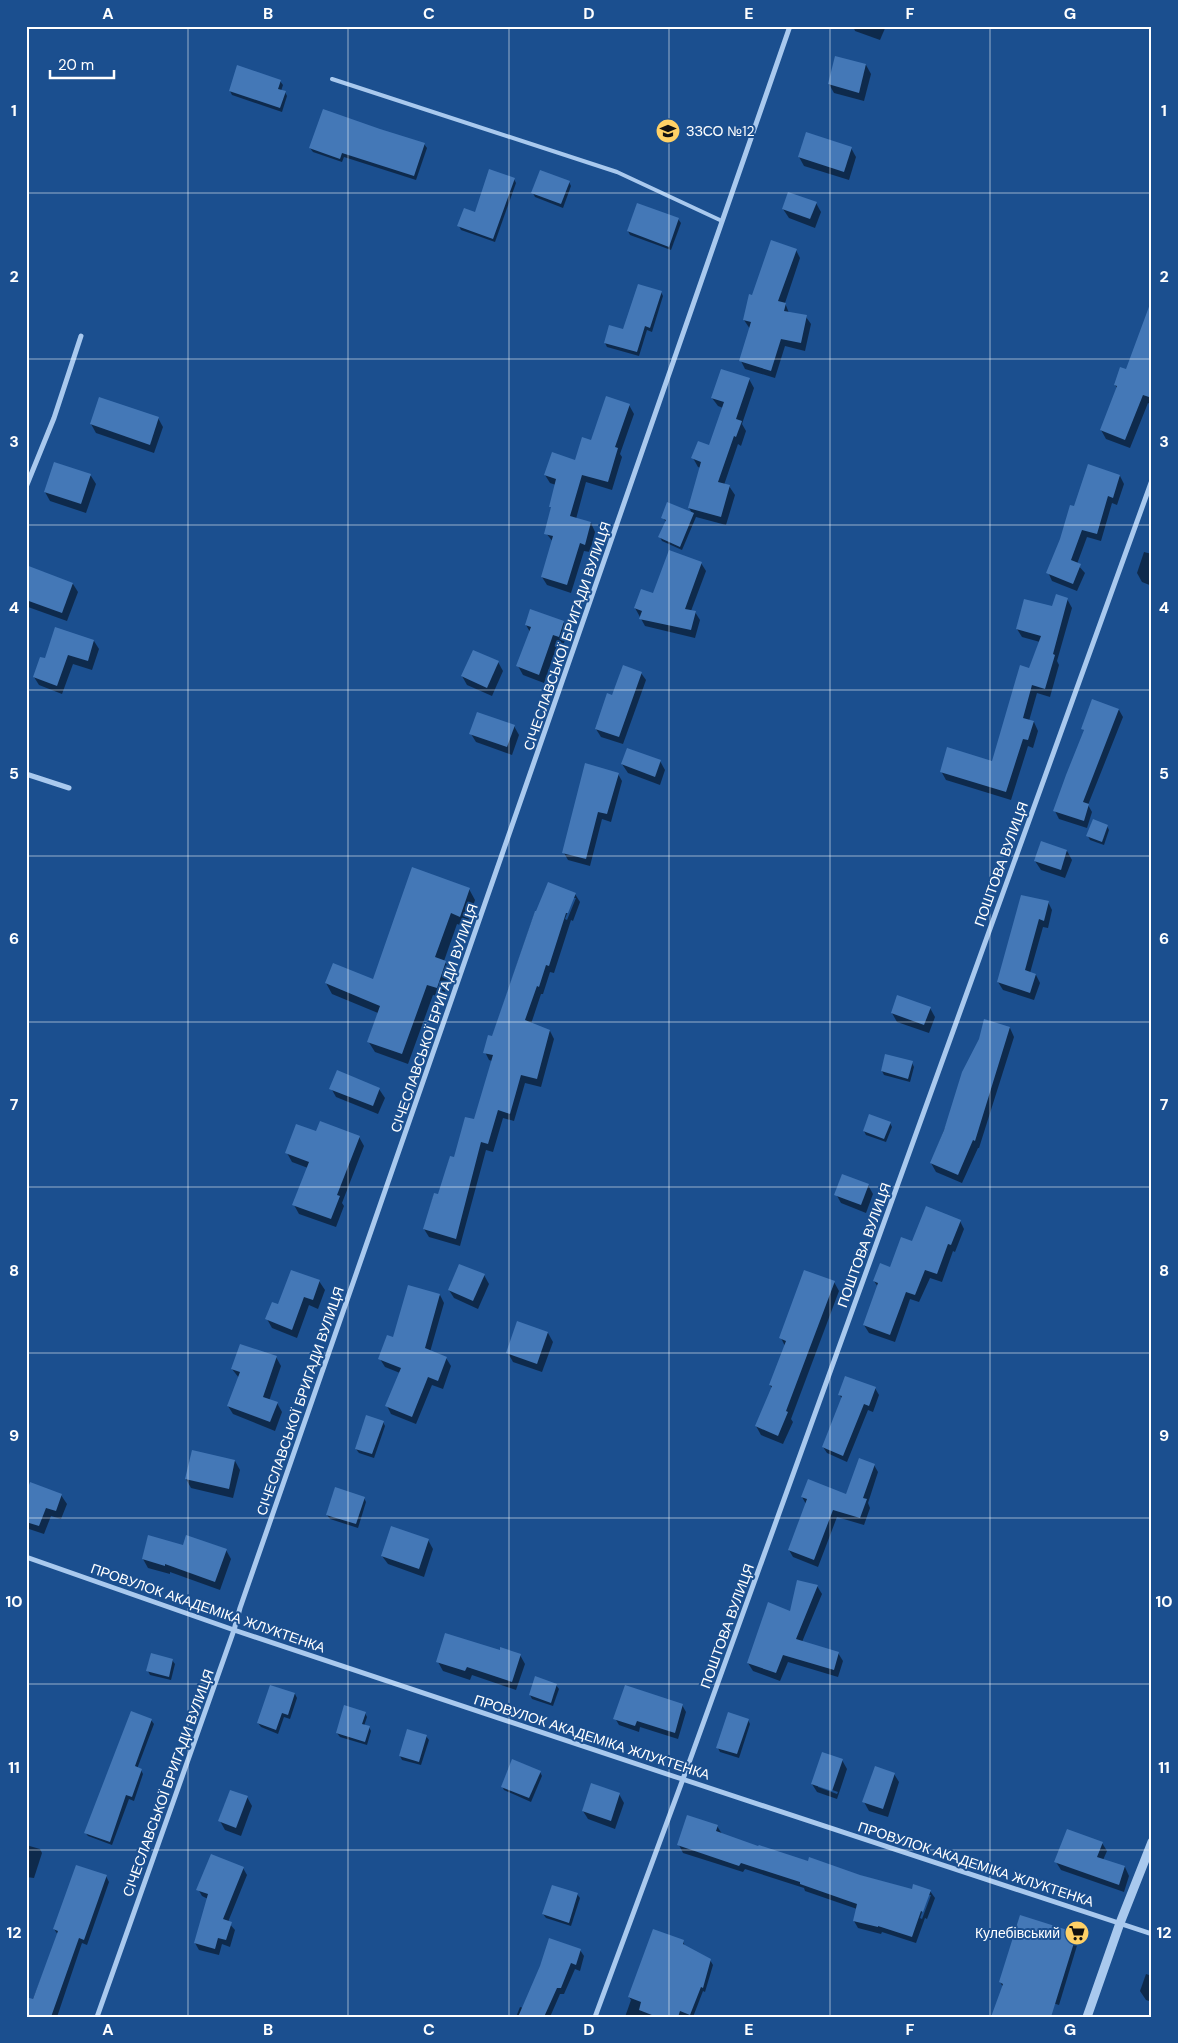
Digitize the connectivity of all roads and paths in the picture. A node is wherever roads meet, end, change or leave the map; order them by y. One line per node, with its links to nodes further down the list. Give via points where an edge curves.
1 (790, 26): 3 (street, СІЧЕСЛАВСЬКОЇ БРИГАДИ ВУЛИЦЯ)
2 (332, 79): 3 (lane, via 617,172)
3 (722, 221): 10 (street, СІЧЕСЛАВСЬКОЇ БРИГАДИ ВУЛИЦЯ)
4 (81, 336): 6 (street, via 54,418)
5 (1152, 480): 11 (street, ПОШТОВА ВУЛИЦЯ)
6 (26, 487)
7 (26, 774): 8 (street)
8 (69, 788)
9 (26, 1556): 10 (street, ПРОВУЛОК АКАДЕМІКА ЖЛУКТЕНКА)
10 (234, 1630): 11 (street, ПРОВУЛОК АКАДЕМІКА ЖЛУКТЕНКА); 15 (street, СІЧЕСЛАВСЬКОЇ БРИГАДИ ВУЛИЦЯ)
11 (682, 1779): 13 (street, ПРОВУЛОК АКАДЕМІКА ЖЛУКТЕНКА); 16 (street, ПОШТОВА ВУЛИЦЯ)
12 (1152, 1842): 13 (street)
13 (1120, 1923): 14 (street, ПРОВУЛОК АКАДЕМІКА ЖЛУКТЕНКА); 17 (street)
14 (1152, 1934)
15 (97, 2017)
16 (595, 2017)
17 (1088, 2017)

